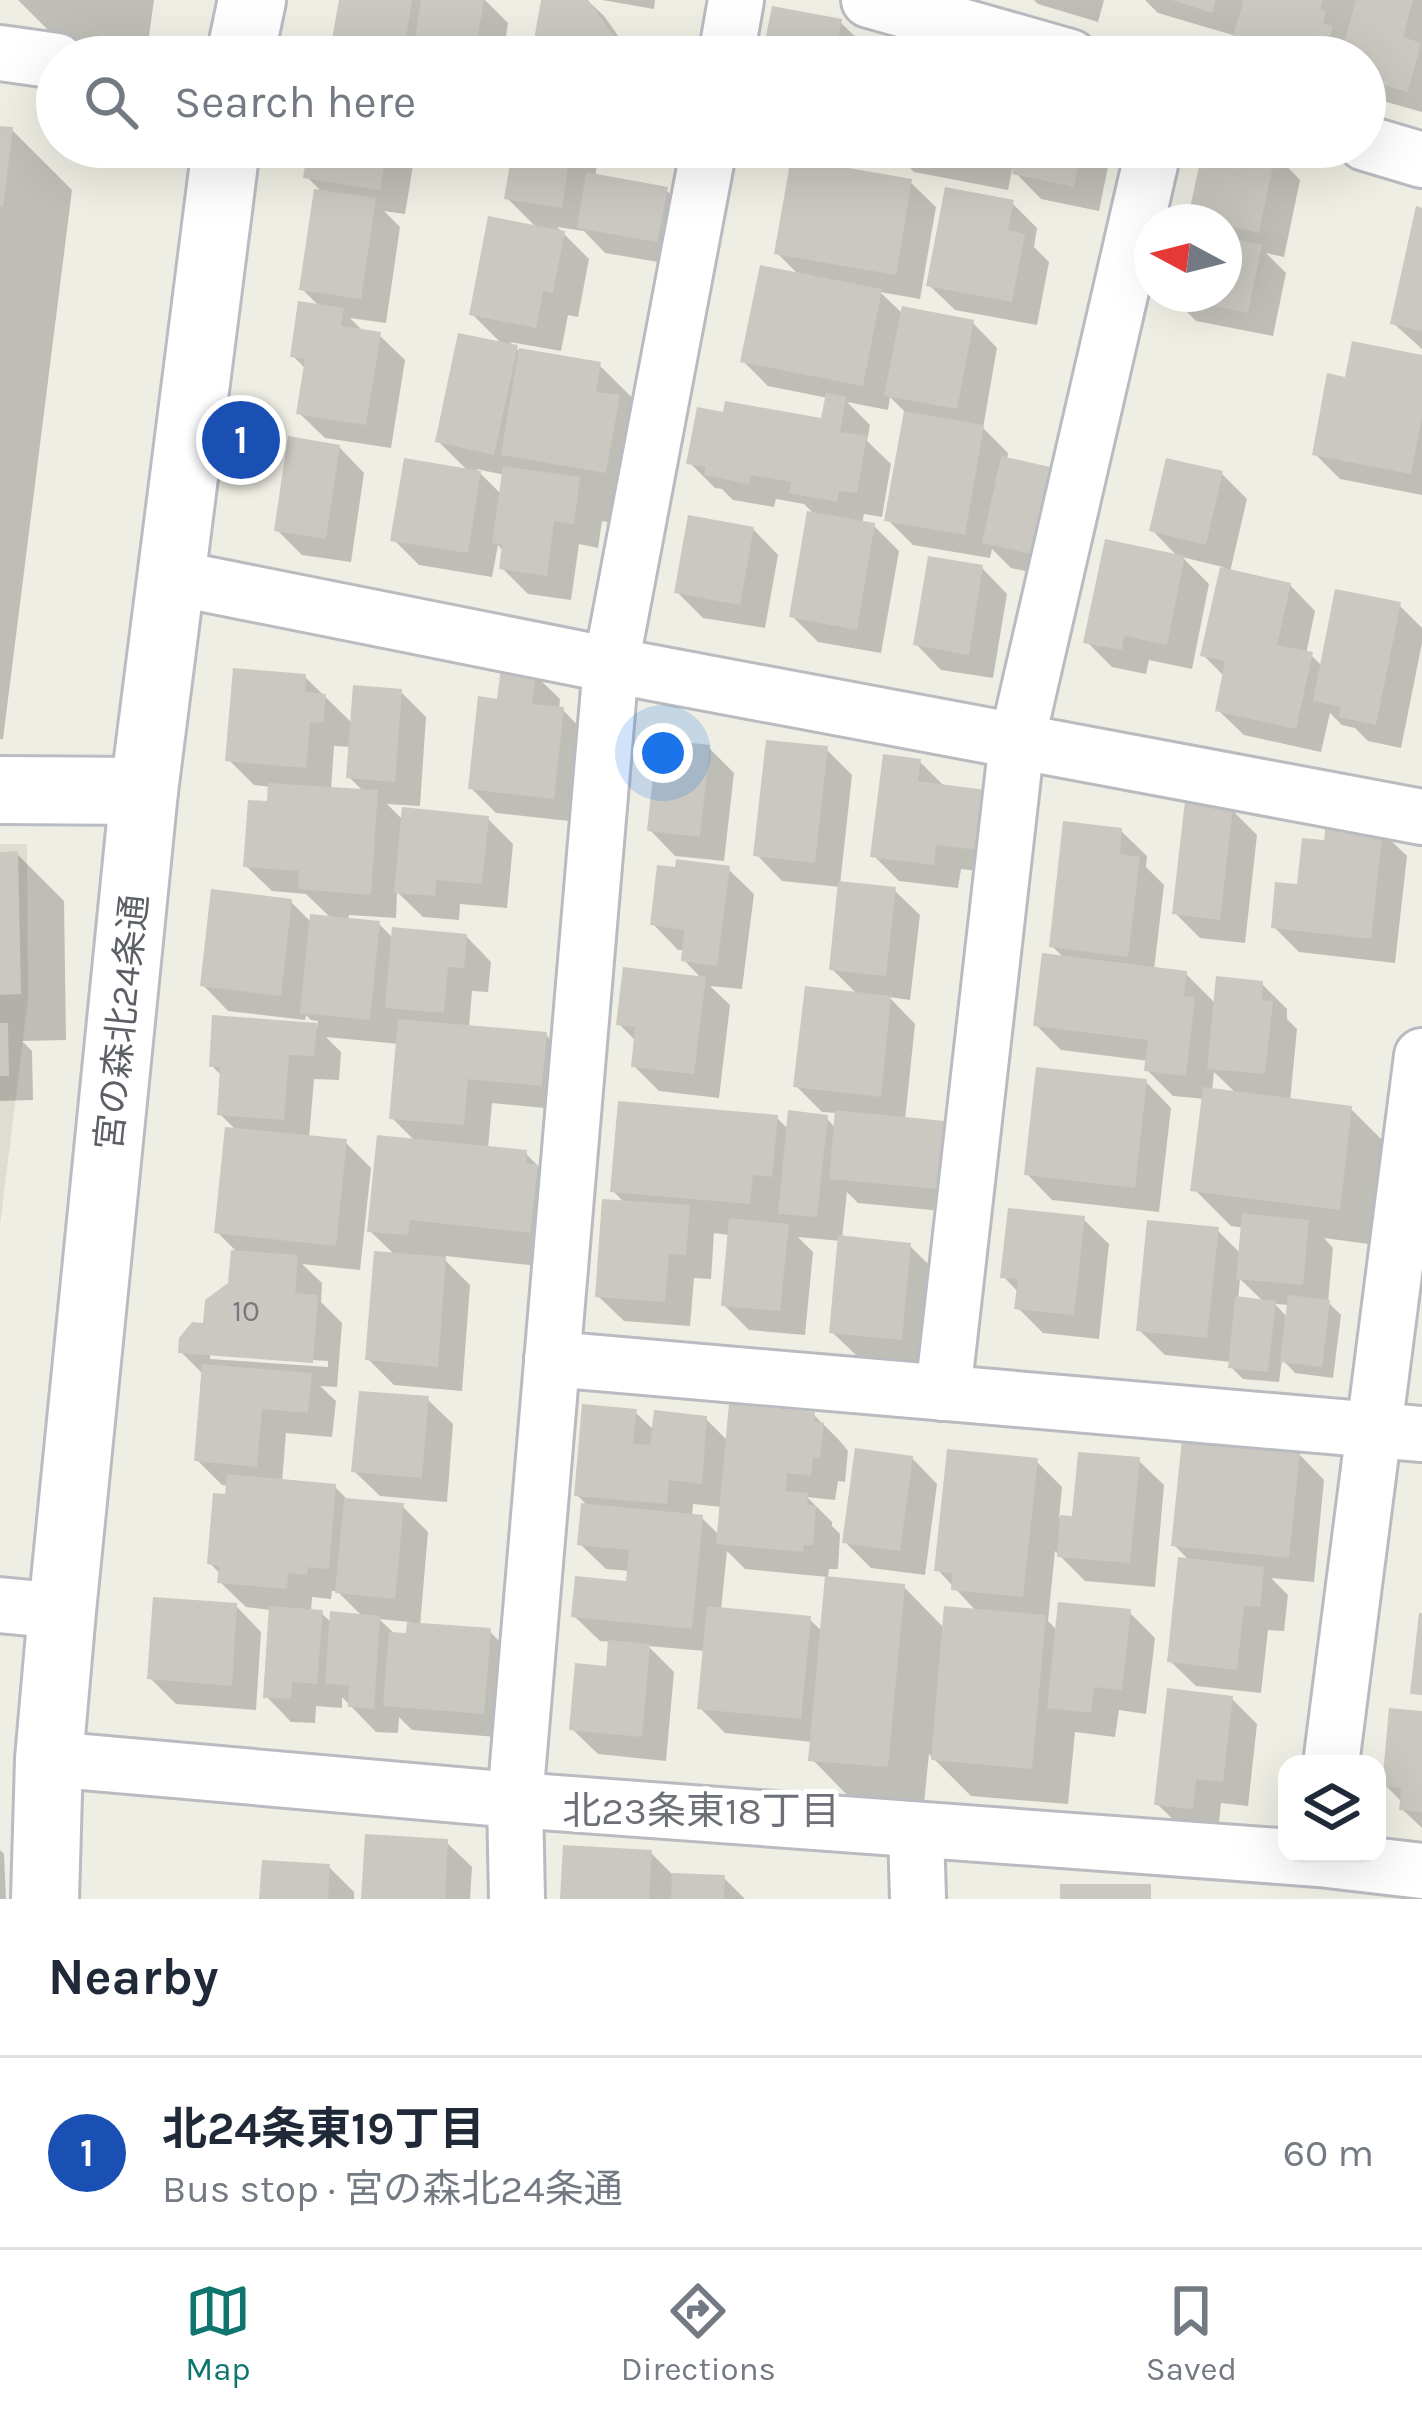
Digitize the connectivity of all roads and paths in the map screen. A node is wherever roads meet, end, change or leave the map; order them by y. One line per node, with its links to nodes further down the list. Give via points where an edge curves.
1 (252, 0): 4 (street)
2 (736, 0): 5 (street)
3 (869, 0): 6 (street)
4 (244, 36)
5 (730, 36)
6 (996, 36)
7 (0, 53): 8 (street)
8 (36, 58)
9 (1386, 149): 10 (street)
10 (1422, 160)
11 (223, 168): 14 (street, 宮の森北24条通)
12 (705, 168): 15 (street)
13 (1149, 168): 16 (street)
14 (170, 577): 15 (street); 18 (street, 宮の森北24条通)
15 (611, 665): 16 (street); 21 (street)
16 (1017, 741): 19 (street); 22 (street)
17 (0, 790): 18 (street)
18 (144, 791): 24 (street, 宮の森北24条通)
19 (1422, 817)
20 (1422, 1056): 23 (street)
21 (552, 1359): 22 (street); 27 (street)
22 (943, 1393): 23 (street)
23 (1398, 1432): 25 (street)
24 (31, 1608): 26 (street, 宮の森北24条通)
25 (1333, 1755)
26 (49, 1759): 27 (street); 31 (street, 宮の森北24条通)
27 (515, 1800): 28 (street); 32 (street)
28 (916, 1830): 29 (street); 33 (street)
29 (1320, 1871): 30 (street)
30 (1422, 1871)
31 (45, 1899)
32 (518, 1899)
33 (918, 1899)

